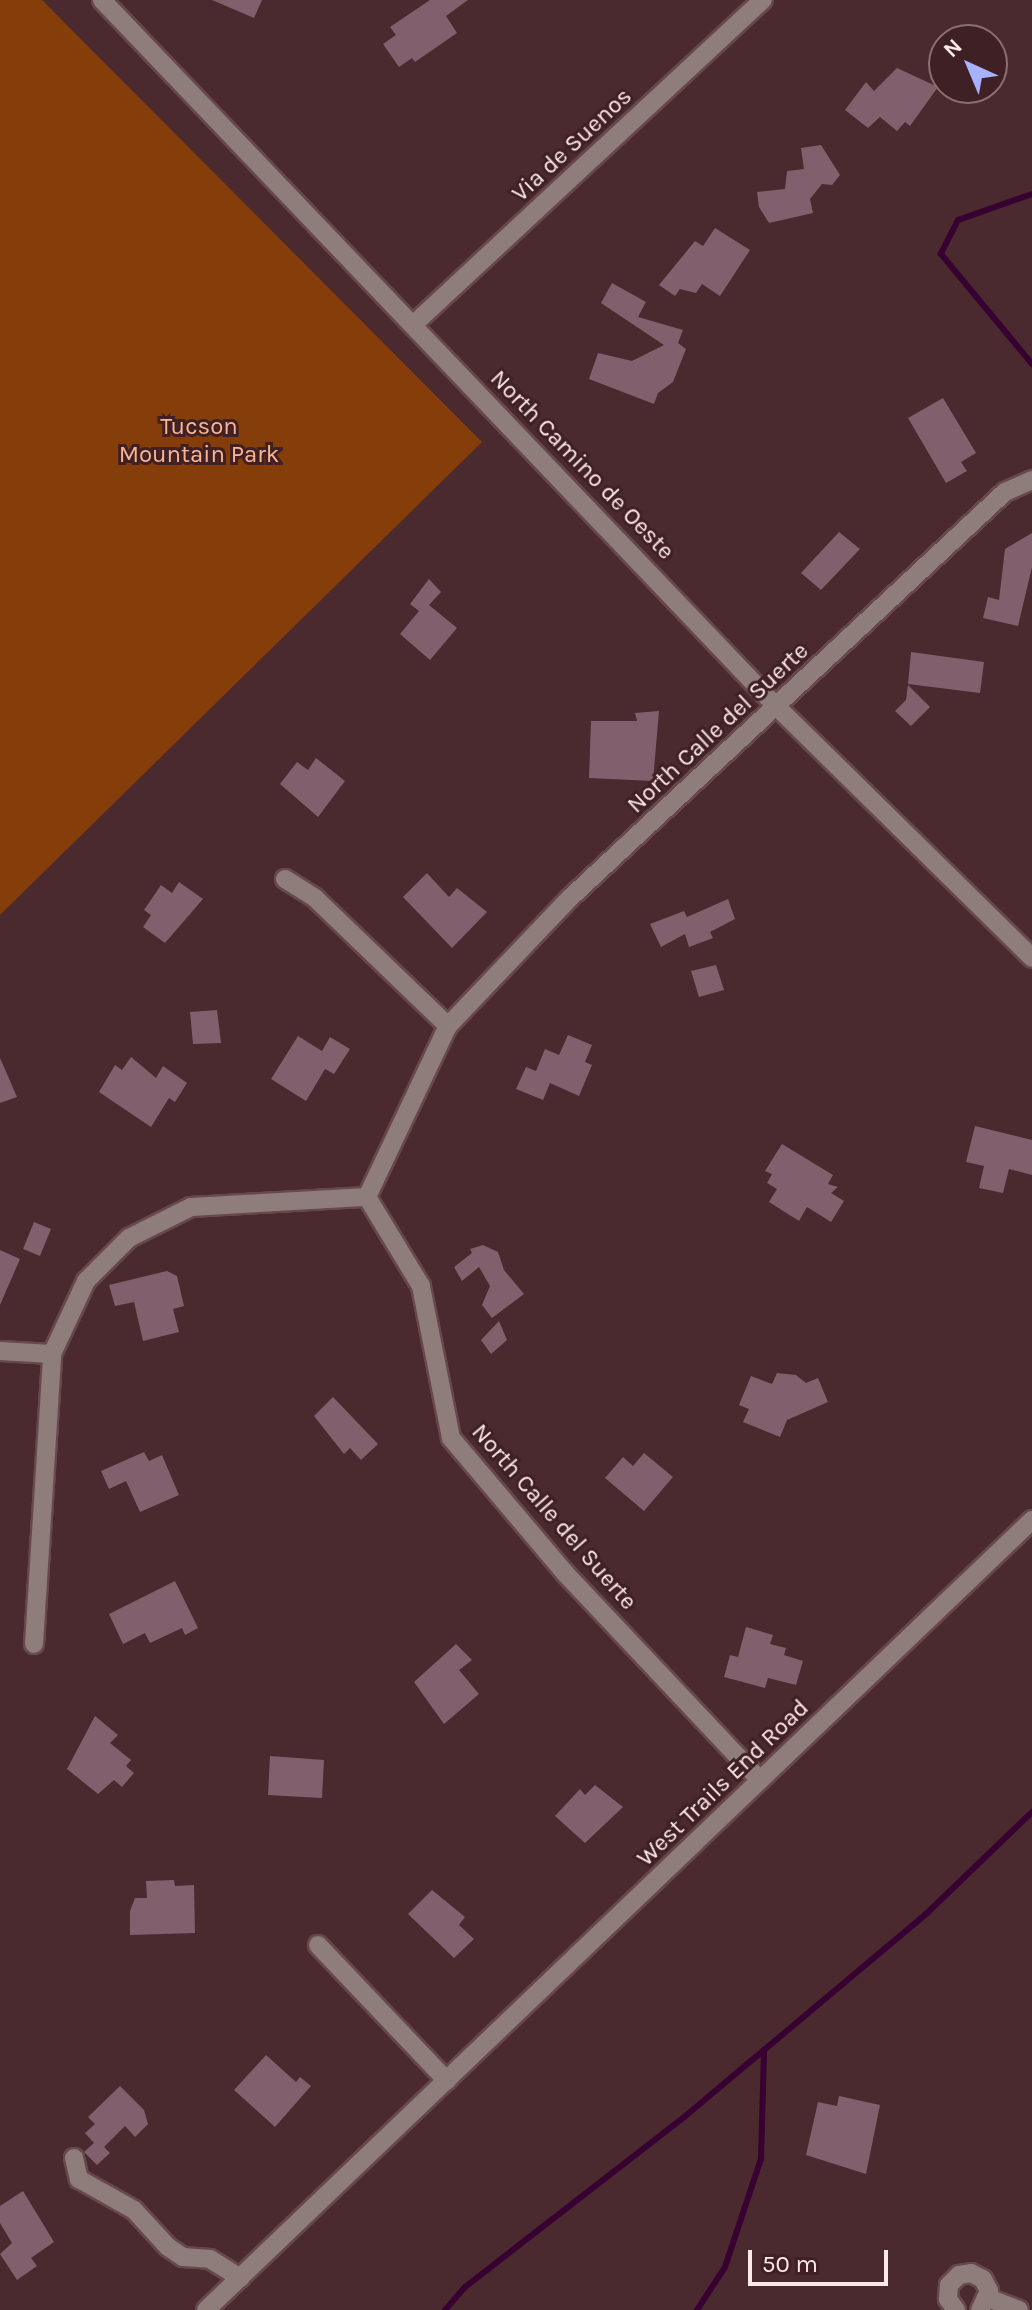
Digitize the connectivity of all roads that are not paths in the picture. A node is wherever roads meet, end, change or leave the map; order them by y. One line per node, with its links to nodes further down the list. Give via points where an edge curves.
1 (102, 0): 3 (street, North Camino de Oeste)
2 (763, 0): 3 (street, Via de Suenos)
3 (414, 324): 5 (street, North Camino de Oeste)
4 (1032, 480): 5 (street, North Calle del Suerte, via 1005,492)
5 (777, 707): 7 (street, North Camino de Oeste); 8 (street, North Calle del Suerte, via 570,898)
6 (285, 879): 8 (street, via 315,898)
7 (1032, 958)
8 (448, 1026): 9 (street, North Calle del Suerte)
9 (367, 1197): 11 (street, via 191,1207 129,1238 86,1281); 14 (street, North Calle del Suerte, via 421,1286 451,1438 565,1573)
10 (0, 1351): 11 (street)
11 (52, 1354): 13 (street)
12 (1032, 1520): 14 (street, West Trails End Road)
13 (34, 1644)
14 (760, 1780): 16 (street, West Trails End Road)
15 (318, 1945): 16 (street)
16 (447, 2081): 18 (street, West Trails End Road)
17 (74, 2158): 18 (street, via 79,2179 134,2210 168,2247 183,2257 210,2259)
18 (240, 2278): 20 (street, West Trails End Road)
19 (984, 2304): 21 (street, via 983,2279 959,2275 947,2292); 22 (street)
20 (206, 2310)
21 (956, 2310)
22 (1019, 2310)

